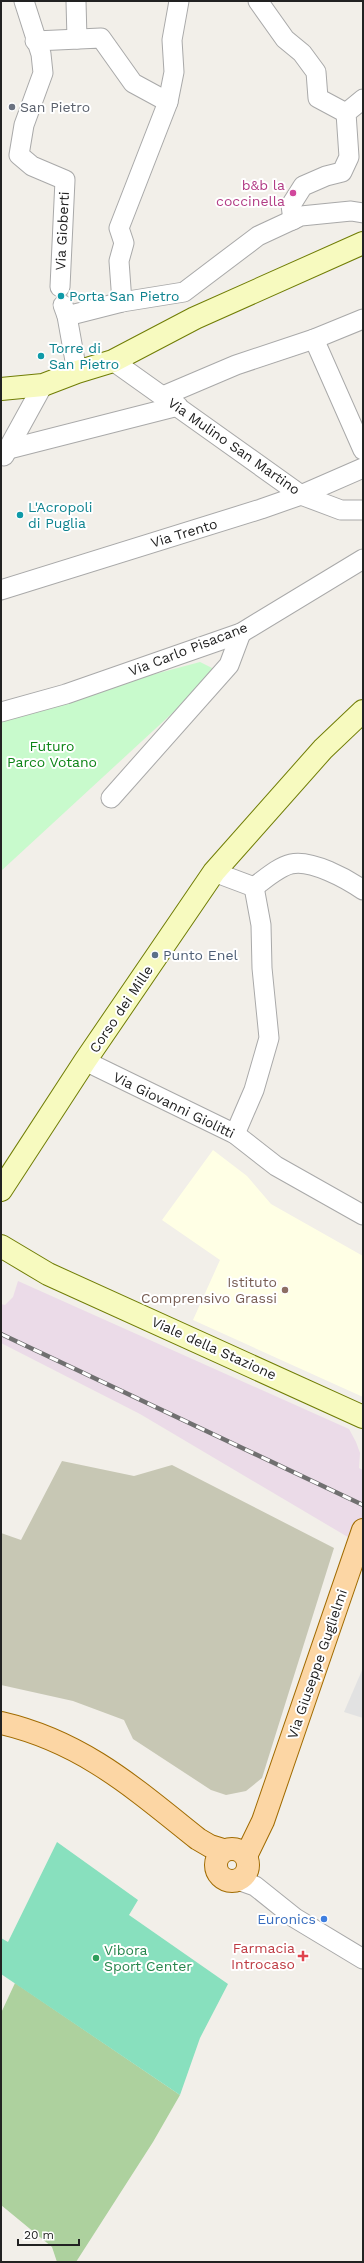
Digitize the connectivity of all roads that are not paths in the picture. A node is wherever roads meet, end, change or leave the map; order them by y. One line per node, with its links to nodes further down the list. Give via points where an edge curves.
1 (24, 1): 6 (street)
2 (76, 1): 5 (street)
3 (179, 1): 8 (street, via 172,40 174,72)
4 (258, 1): 9 (street, via 285,39 302,53 316,72 318,98)
5 (77, 39): 6 (street); 8 (street, via 101,38 133,83)
6 (35, 41): 14 (street, Via Gioberti, via 41,54 43,73 24,125 19,155 32,166 65,180)
7 (363, 99): 9 (street)
8 (168, 102): 15 (street, via 119,228 124,243 119,260)
9 (346, 113): 11 (street, via 349,157 342,172 303,186 291,205)
10 (363, 213): 11 (street, via 352,211 301,216)
11 (293, 220): 13 (street, via 258,236)
12 (363, 243): 16 (street)
13 (184, 292): 15 (street); 16 (street)
14 (63, 302): 15 (street); 20 (street)
15 (122, 302)
16 (195, 318): 19 (street)
17 (363, 319): 18 (street)
18 (314, 340): 23 (street, via 236,365); 24 (street)
19 (113, 361): 20 (street); 23 (street, Via Mulino San Martino)
20 (77, 372): 21 (street)
21 (43, 385): 22 (street); 25 (street)
22 (1, 389)
23 (170, 401): 25 (street); 27 (street, Via Mulino San Martino)
24 (363, 450)
25 (3, 454)
26 (363, 468): 27 (street, Via Trento)
27 (301, 495): 28 (street, Via Mulino San Martino, via 340,510); 30 (street, Via Trento)
28 (363, 510)
29 (363, 559): 31 (street, Via Carlo Pisacane)
30 (1, 590)
31 (241, 633): 33 (street, Via Carlo Pisacane, via 66,694); 34 (street, via 229,665)
32 (363, 711): 35 (street, Corso dei Mille, via 323,749)
33 (1, 712)
34 (111, 798)
35 (214, 872): 36 (street); 38 (street, Corso dei Mille)
36 (254, 888): 37 (street, via 291,864 311,865 346,878); 39 (street, via 261,925 262,968 269,1038 254,1090)
37 (363, 890)
38 (85, 1061): 39 (street, Via Giovanni Giolitti); 40 (street, Corso dei Mille)
39 (235, 1134): 41 (street, Via Giovanni Giolitti, via 276,1166)
40 (1, 1190)
41 (363, 1215)
42 (1, 1246): 43 (street, Viale della Stazione, via 48,1274)
43 (363, 1417)
44 (363, 1530): 46 (main road, Via Giuseppe Guglielmi, via 258,1837)
45 (1, 1724): 46 (main road, via 39,1734 96,1761 198,1839)
46 (237, 1865): 47 (street, via 295,1918)
47 (363, 1959)

